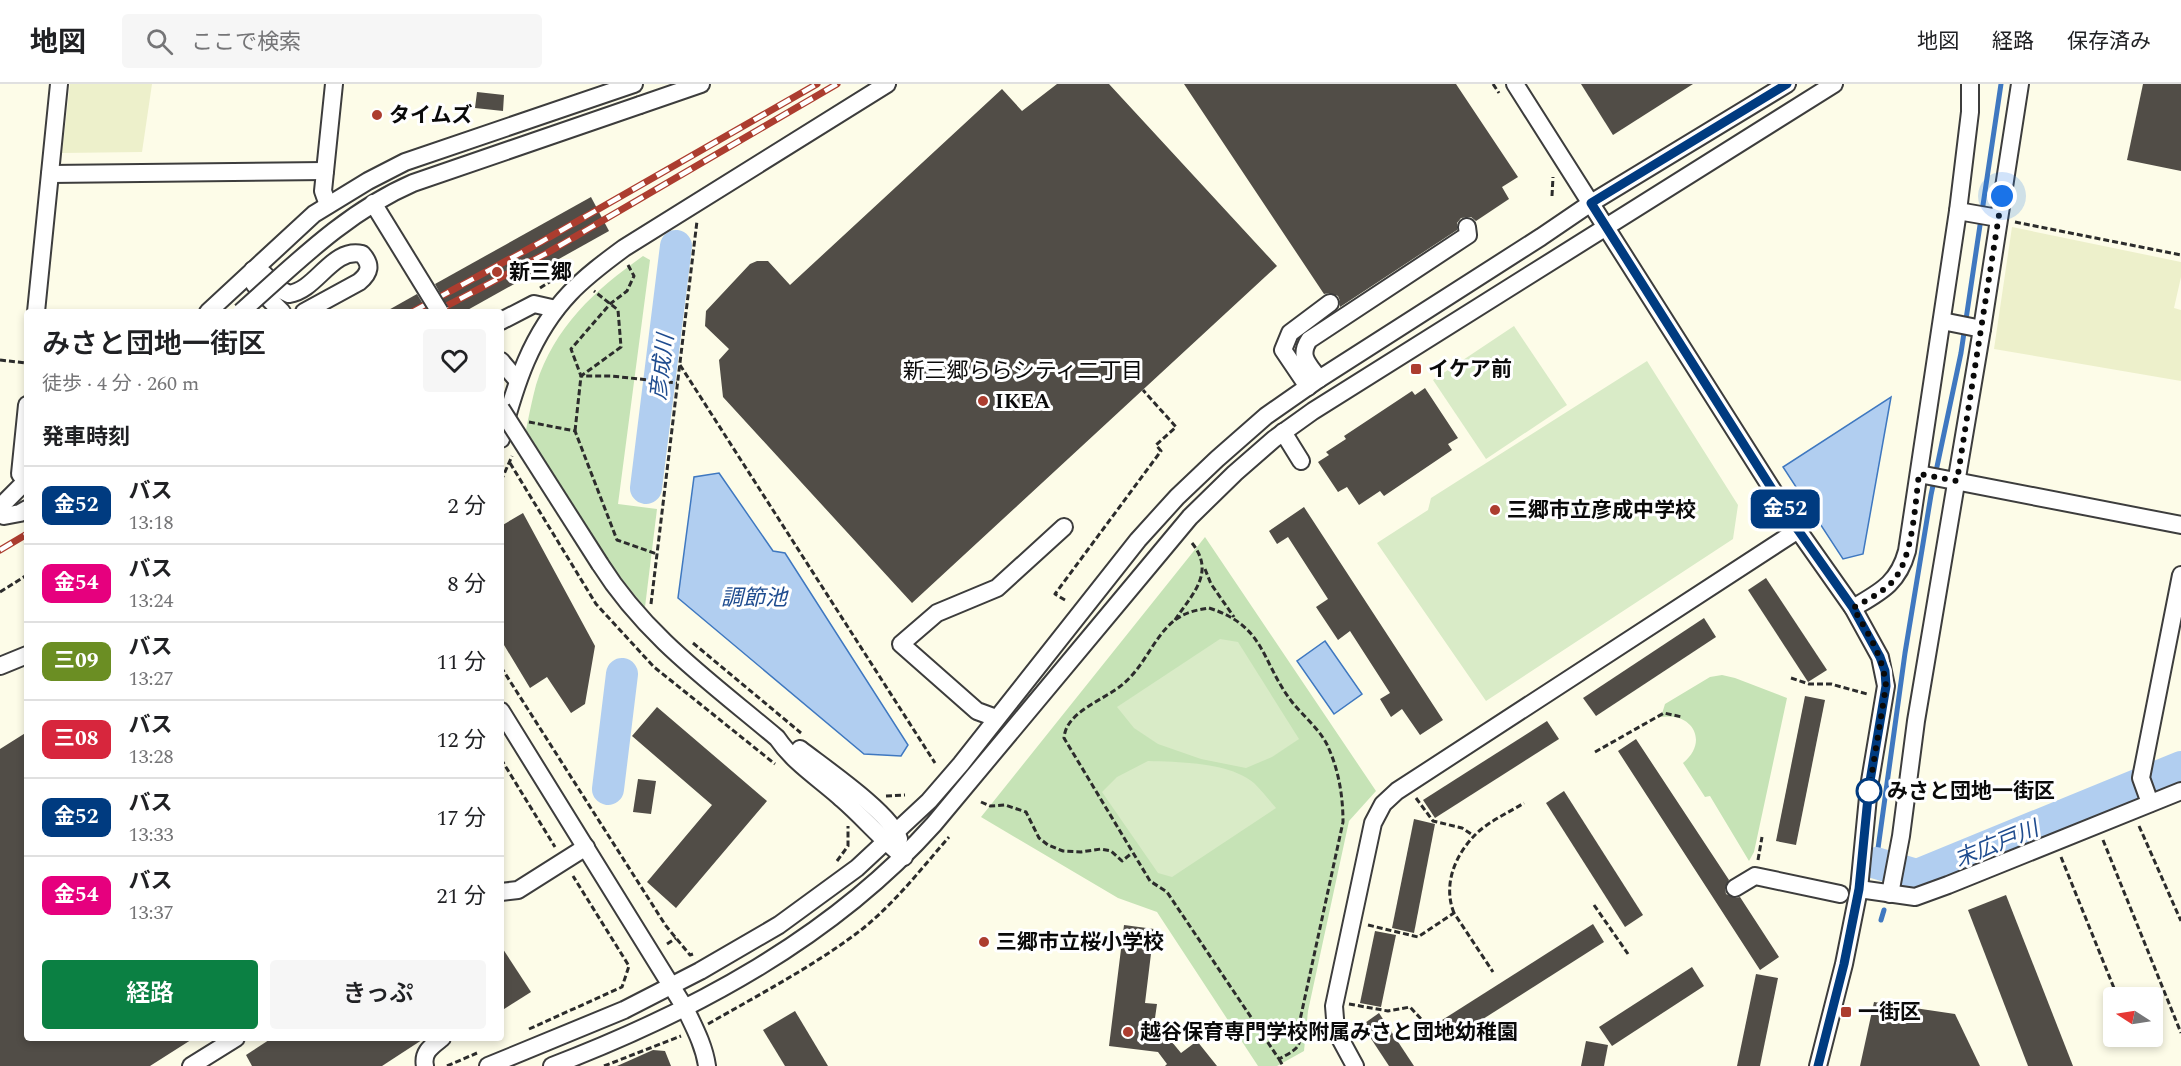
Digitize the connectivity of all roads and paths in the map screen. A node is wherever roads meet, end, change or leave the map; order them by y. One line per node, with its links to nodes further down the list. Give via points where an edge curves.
1 (59, 84): 13 (street)
2 (334, 84): 12 (street)
3 (634, 84): 11 (street)
4 (701, 84): 14 (street, bridge, via 413,183)
5 (887, 84): 36 (street, via 624,249 593,271)
6 (1515, 84): 15 (street)
7 (1786, 84): 15 (street)
8 (1834, 84): 20 (street)
9 (1970, 84): 17 (street)
10 (2020, 84): 18 (street)
11 (607, 88): 16 (street, via 405,162)
12 (325, 171): 13 (street); 16 (street, via 323,191)
13 (50, 174): 29 (street)
14 (373, 202): 31 (street, bridge, via 333,230); 35 (street, bridge)
15 (1591, 203): 20 (street); 47 (street)
16 (328, 205): 24 (street)
17 (1965, 212): 18 (street); 38 (street)
18 (1998, 218): 22 (path); 39 (street)
19 (688, 225): 42 (path, via 697,219)
20 (1605, 226): 53 (street); 68 (street)
21 (1467, 227): 47 (street, via 1468,235 1309,340 1303,349)
22 (2181, 255)
23 (619, 269): 28 (path, via 628,263 634,276 627,291)
24 (252, 270): 26 (street, via 264,274 282,292); 30 (street); 32 (street, via 254,284)
25 (597, 285): 28 (path, via 592,291)
26 (300, 291): 33 (street); 34 (street, via 348,254 362,255 368,261 367,275 359,282)
27 (1330, 303): 47 (street, via 1290,333 1283,350)
28 (610, 304): 44 (path, via 571,349); 44 (path, via 618,310 621,347)
29 (36, 309)
30 (211, 309)
31 (244, 309)
32 (279, 309)
33 (307, 309)
34 (309, 309)
35 (438, 309)
36 (556, 309): 37 (street, via 534,304); 45 (street)
37 (504, 319)
38 (1949, 322): 39 (street); 59 (street)
39 (1982, 329): 61 (street)
40 (0, 360): 41 (path)
41 (24, 363)
42 (680, 364): 46 (path); 91 (path)
43 (504, 365): 45 (street)
44 (581, 376): 46 (path); 52 (path)
45 (517, 380): 51 (street)
46 (677, 383): 70 (path)
47 (1313, 383): 88 (street, via 1266,416 1177,497)
48 (1143, 390): 75 (path, via 1176,427 1156,445 1161,451 1055,594)
49 (504, 414): 104 (street, bridge, via 615,589 633,611 667,647 777,738 788,753 868,822)
50 (522, 420): 52 (path)
51 (504, 428)
52 (575, 431): 70 (path, via 617,540)
53 (1283, 432): 56 (street); 111 (street, via 1190,517)
54 (24, 435): 60 (street, via 20,474)
55 (513, 452): 57 (path)
56 (1301, 461)
57 (510, 463): 58 (path); 93 (path, via 596,604 654,667)
58 (504, 475)
59 (1924, 475): 61 (street); 77 (street, via 1902,568 1891,583)
60 (24, 479)
61 (1957, 481): 66 (street); 119 (street)
62 (24, 483): 63 (street)
63 (0, 507)
64 (24, 511): 65 (street, via 4,516)
65 (0, 513)
66 (2181, 525)
67 (1064, 526): 88 (street, via 998,588 937,613 901,644 977,711)
68 (1798, 530): 77 (street); 94 (street)
69 (1192, 543): 71 (path)
70 (657, 554): 76 (path)
71 (1204, 567): 78 (path); 79 (path, via 1196,588)
72 (2181, 575): 98 (street, via 2141,778)
73 (24, 577): 74 (path)
74 (0, 592)
75 (1065, 600)
76 (651, 607)
77 (1853, 608): 116 (street, via 1880,657 1886,686 1869,787)
78 (1235, 618): 79 (path, via 1209,608 1188,612); 140 (path, via 1254,637 1279,682 1329,747 1342,799 1343,822 1300,1020 1300,1043)
79 (1174, 621): 110 (path, via 1139,669 1082,712 1064,731 1067,746)
80 (688, 639): 89 (path)
81 (24, 656): 82 (street)
82 (0, 666)
83 (504, 672): 124 (path)
84 (1791, 678): 85 (path)
85 (1867, 694)
86 (504, 716): 109 (street)
87 (1682, 717): 90 (path, via 1664,713)
88 (996, 718): 104 (street, via 955,772)
89 (804, 736)
90 (1595, 752)
91 (934, 763)
92 (504, 764): 112 (path)
93 (775, 764)
94 (1406, 785): 105 (path, via 1433,821 1462,828); 123 (street, via 1389,797 1373,823)
95 (2181, 791): 98 (street)
96 (905, 795): 97 (path)
97 (876, 796)
98 (2149, 799): 101 (street)
99 (981, 802): 110 (path, via 990,806 1005,804 1026,812 1039,838 1063,851 1101,849 1111,851 1122,861)
100 (1524, 803): 105 (path)
101 (2132, 810): 103 (street); 122 (path)
102 (843, 820): 113 (path, via 848,826 848,846)
103 (2097, 825): 108 (street); 136 (path)
104 (891, 836): 111 (street); 129 (street, via 857,868 779,925)
105 (1474, 836): 121 (path, via 1451,878 1449,893)
106 (949, 837): 135 (path, via 901,894 861,930 801,970)
107 (1762, 837): 114 (path)
108 (2055, 842): 119 (street, via 1915,897); 130 (path)
109 (586, 847): 112 (street); 129 (street)
110 (1133, 853): 140 (path, via 1150,881 1167,892)
111 (904, 857): 132 (street, via 818,929)
112 (563, 861): 117 (street, via 518,890); 134 (path, via 629,966 622,987)
113 (836, 862)
114 (1755, 876): 115 (street); 118 (street)
115 (1735, 888)
116 (1859, 889): 119 (street); 151 (street)
117 (504, 892)
118 (1840, 894)
119 (1890, 894)
120 (1594, 905): 127 (path)
121 (1455, 913): 123 (path, via 1418,938); 128 (path)
122 (2181, 921)
123 (1352, 922): 131 (street)
124 (676, 938): 125 (path); 126 (path, via 690,955)
125 (667, 944)
126 (699, 951)
127 (1628, 954)
128 (1493, 972)
129 (672, 987): 132 (street); 145 (street)
130 (2114, 987)
131 (1335, 1002): 133 (path, via 1388,1011 1410,1007); 150 (street, via 1336,1031)
132 (685, 1008): 135 (street); 141 (street)
133 (1422, 1020)
134 (528, 1030)
135 (696, 1030): 147 (path); 148 (street)
136 (2181, 1033)
137 (231, 1041): 142 (street)
138 (439, 1041): 143 (street, via 427,1051)
139 (477, 1052): 144 (path)
140 (1279, 1059): 149 (path)
141 (580, 1061): 146 (street)
142 (191, 1066)
143 (425, 1066)
144 (447, 1066)
145 (488, 1066)
146 (552, 1066)
147 (604, 1066)
148 (707, 1066)
149 (1283, 1066)
150 (1355, 1066)
151 (1818, 1066)

